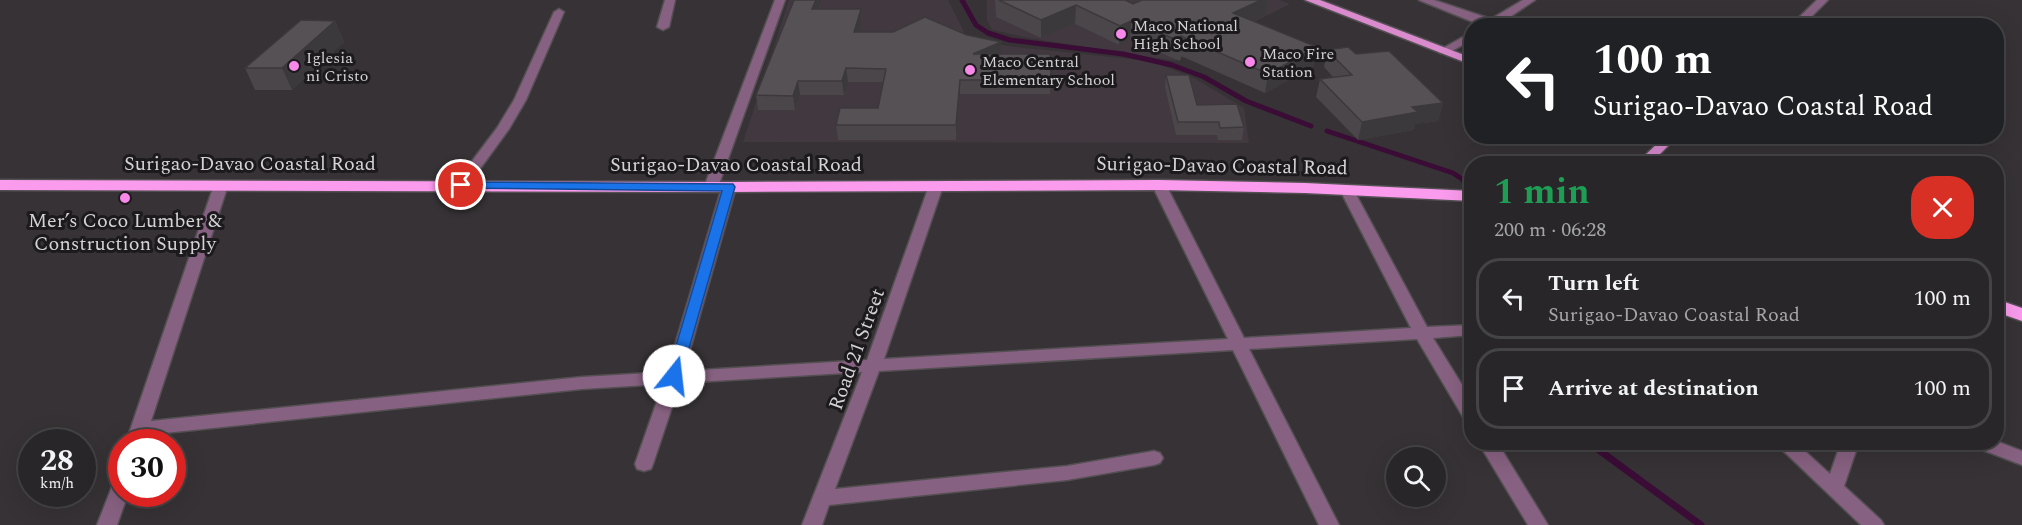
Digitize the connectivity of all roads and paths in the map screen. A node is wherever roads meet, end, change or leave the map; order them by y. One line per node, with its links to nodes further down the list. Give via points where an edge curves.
1 (670, 0): 11 (street)
2 (780, 0): 22 (street)
3 (1310, 0): 13 (main road)
4 (1424, 0): 8 (street)
5 (1530, 0): 9 (street)
6 (1823, 0): 10 (street)
7 (559, 12): 20 (street, via 520,100)
8 (1474, 18)
9 (1503, 18)
10 (1804, 18)
11 (663, 27)
12 (1464, 40): 13 (street)
13 (1444, 51): 14 (main road)
14 (1464, 59)
15 (1663, 144): 16 (main road)
16 (1650, 156)
17 (1159, 184): 21 (highway, Surigao-Davao Coastal Road); 24 (highway, Surigao-Davao Coastal Road); 30 (street)
18 (0, 185): 19 (highway, Surigao-Davao Coastal Road)
19 (221, 185): 20 (highway, Surigao-Davao Coastal Road); 34 (street)
20 (461, 185): 22 (highway, Surigao-Davao Coastal Road)
21 (936, 186): 23 (highway, Surigao-Davao Coastal Road); 31 (street, Road 21 Street)
22 (711, 187): 23 (highway, Surigao-Davao Coastal Road)
23 (729, 187): 32 (street)
24 (1347, 190): 25 (highway, Surigao-Davao Coastal Road); 29 (street)
25 (1464, 196)
26 (2004, 308): 27 (highway)
27 (2022, 315)
28 (1464, 330): 29 (street)
29 (1422, 333): 30 (street); 33 (street)
30 (1239, 344): 31 (street); 48 (street)
31 (873, 366): 32 (street); 44 (street, Road 21 Street)
32 (674, 376): 35 (street, via 582,382); 42 (street)
33 (1464, 404)
34 (140, 429)
35 (186, 430)
36 (1492, 450): 49 (street)
37 (1793, 450): 43 (street)
38 (1847, 450): 43 (street)
39 (2002, 450): 41 (street)
40 (1154, 458): 44 (street, via 1067,473)
41 (2022, 458)
42 (644, 464)
43 (1834, 488): 50 (street)
44 (823, 498): 47 (street, Road 21 Street)
45 (114, 507): 46 (street)
46 (108, 525)
47 (812, 525)
48 (1329, 525)
49 (1538, 525)
50 (1874, 525)

